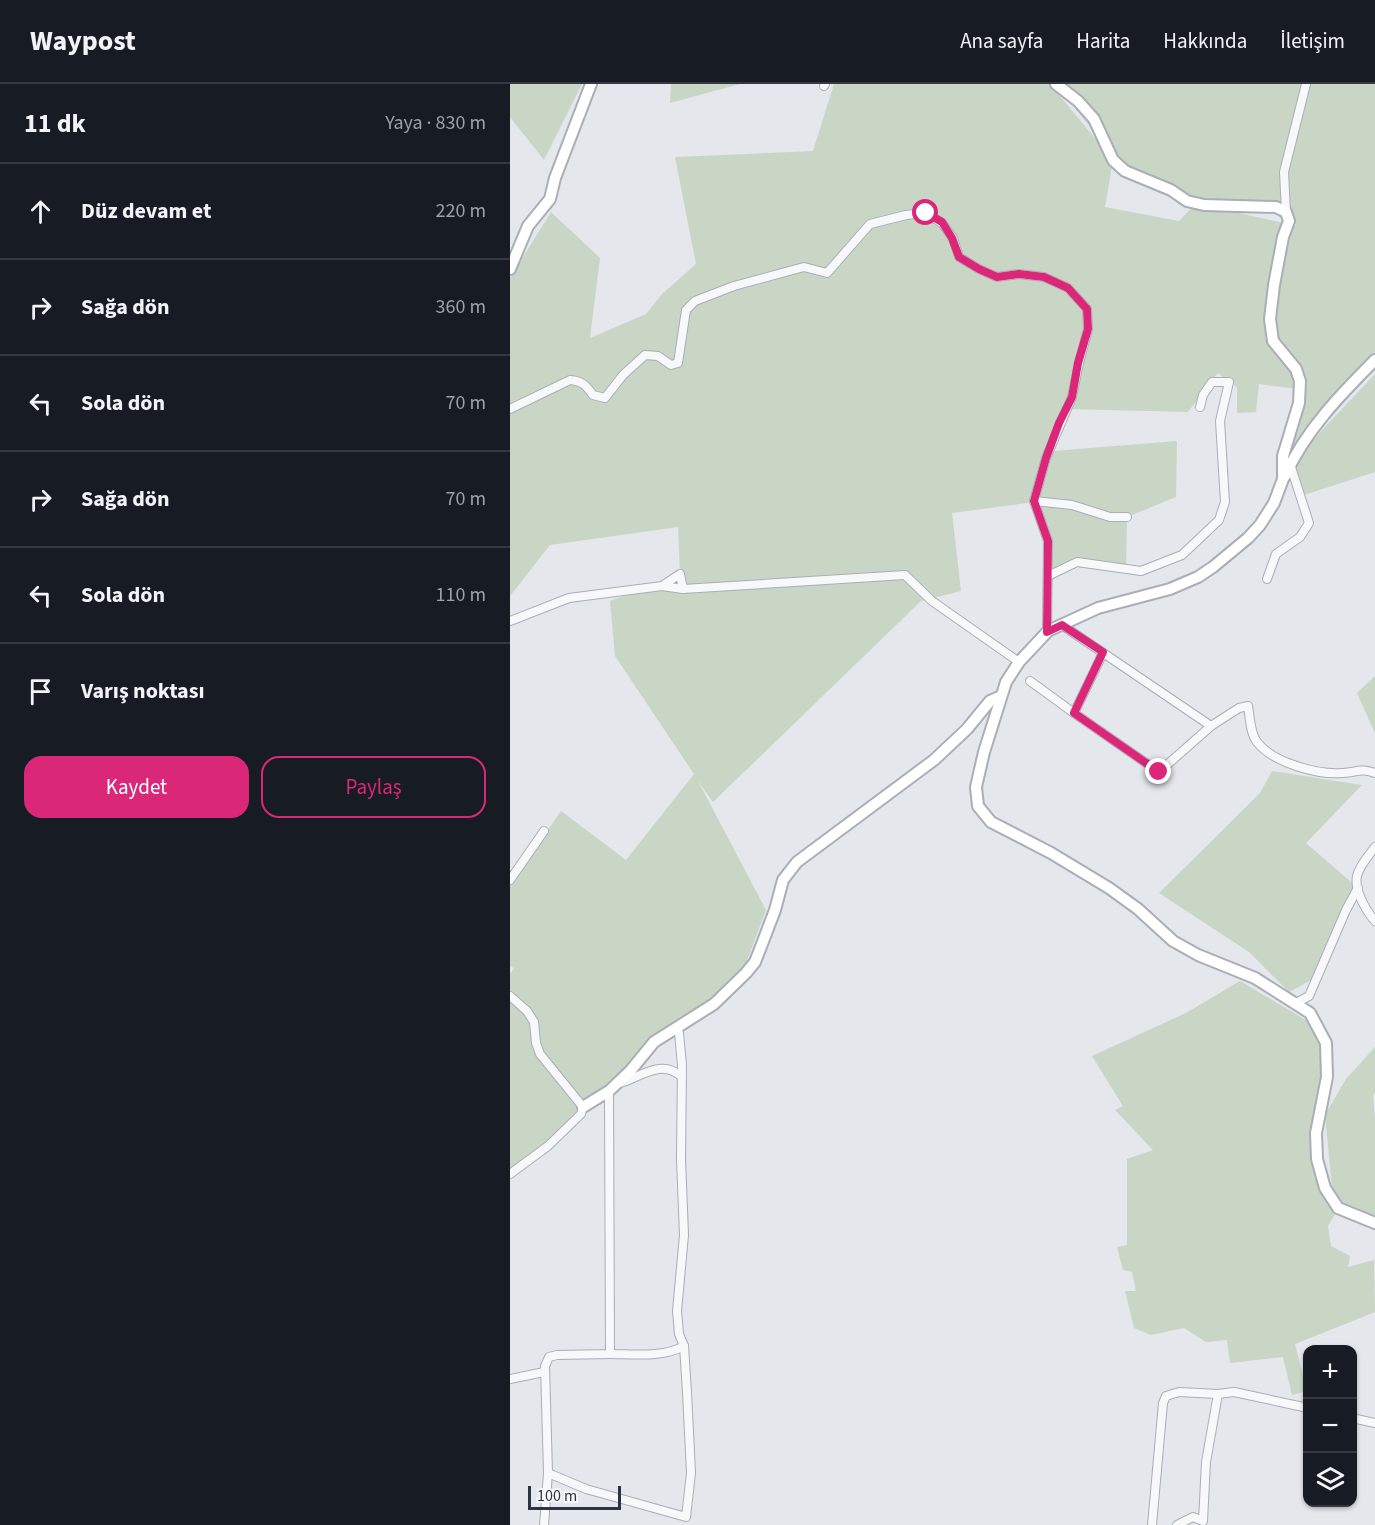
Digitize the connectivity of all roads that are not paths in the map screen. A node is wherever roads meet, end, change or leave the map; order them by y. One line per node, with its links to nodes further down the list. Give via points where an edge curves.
1 (591, 84): 5 (street, via 550,199)
2 (1056, 84): 4 (street, via 1094,119 1113,160 1125,171 1187,201 1276,207)
3 (1306, 84): 4 (street, via 1284,172)
4 (1286, 212): 11 (street, via 1289,221 1270,319 1273,341 1296,369 1300,381 1299,403 1283,456)
5 (513, 253): 6 (street)
6 (510, 269)
7 (1375, 360): 10 (street, via 1323,416)
8 (1200, 407): 14 (street, via 1212,382 1229,382 1220,421 1225,502 1219,520 1182,555 1141,571 1077,562)
9 (510, 409): 12 (street, via 570,380 586,384 593,395 605,398 645,355 658,356 671,365 678,363 686,310 695,301 804,267 827,273 870,224 926,213 942,222 959,257 979,269 997,277 1044,277 1068,288 1087,309 1088,329 1072,397 1046,458)
10 (1290, 464): 11 (street); 15 (street, via 1309,523 1300,537 1276,554)
11 (1283, 479): 19 (street, via 1260,525 1214,567 1170,589 1098,608)
12 (1034, 501): 13 (street); 14 (street, via 1048,541)
13 (1127, 517)
14 (1048, 576): 20 (street)
15 (1267, 579)
16 (662, 586): 17 (street); 17 (street, via 680,574); 18 (street, via 569,598)
17 (683, 589): 22 (street, via 905,575 932,601)
18 (510, 621)
19 (1062, 625): 20 (street); 21 (street)
20 (1047, 632): 22 (street)
21 (1103, 652): 25 (street); 26 (street)
22 (1019, 662): 24 (street)
23 (1030, 681): 25 (street)
24 (1001, 696): 35 (street, via 976,787 978,806 991,822 1109,888 1173,941 1198,956 1255,978); 37 (street, via 990,701 934,760 797,862 783,880 755,962 714,1004)
25 (1074, 713): 26 (street, via 1159,772)
26 (1211, 726): 27 (street, via 1248,706 1256,741 1278,758 1322,772 1343,774 1363,769)
27 (1375, 774)
28 (544, 831): 30 (street)
29 (1375, 847): 31 (street, via 1357,876)
30 (510, 880)
31 (1358, 888): 32 (street); 34 (street)
32 (1375, 921)
33 (510, 996): 40 (street, via 534,1022 540,1054)
34 (1309, 996): 35 (street); 36 (street)
35 (1296, 1003): 36 (street)
36 (1310, 1013): 42 (street, via 1326,1043 1327,1077 1316,1133 1317,1160 1325,1188 1338,1208)
37 (676, 1027): 38 (street); 39 (street, via 654,1042)
38 (682, 1077): 39 (street, via 663,1068); 43 (street, via 684,1235 676,1311)
39 (612, 1088): 40 (street); 44 (street)
40 (584, 1107): 41 (street, via 548,1146)
41 (510, 1174)
42 (1375, 1223)
43 (684, 1347): 44 (street, via 652,1354); 51 (street, via 691,1473 687,1517 586,1489)
44 (610, 1354): 45 (street, via 549,1357)
45 (544, 1372): 46 (street); 51 (street)
46 (510, 1379)
47 (1218, 1394): 48 (street, via 1234,1392); 53 (street, via 1179,1392 1166,1396); 54 (street, via 1206,1462 1203,1521 1193,1516)
48 (1303, 1407)
49 (1357, 1419): 50 (street)
50 (1375, 1423)
51 (548, 1473): 52 (street)
52 (544, 1525)
53 (1152, 1525)
54 (1177, 1525)

